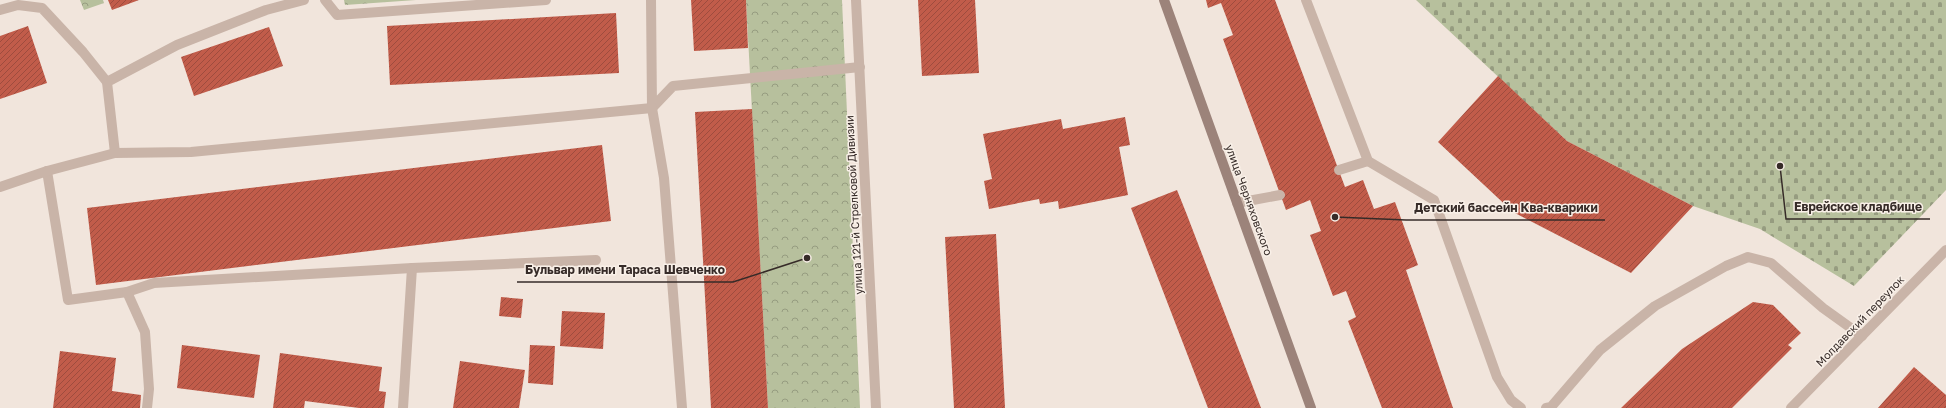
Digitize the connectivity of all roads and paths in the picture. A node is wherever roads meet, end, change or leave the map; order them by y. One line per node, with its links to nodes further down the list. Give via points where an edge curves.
1 (304, 0): 10 (street, via 266,10 177,45)
2 (325, 0): 3 (street, via 337,15)
3 (546, 0)
4 (651, 0): 11 (street)
5 (856, 0): 9 (street, улица 121-й Стрелковой Дивизии)
6 (1164, 0): 18 (street, улица Черняховского)
7 (1306, 0): 13 (street)
8 (0, 10): 10 (street, via 18,5 42,8)
9 (860, 67): 11 (street, via 672,86); 27 (street, улица 121-й Стрелковой Дивизии)
10 (107, 82): 12 (street)
11 (652, 108): 12 (street, via 191,152); 26 (street, via 664,178)
12 (115, 152): 15 (street)
13 (1368, 161): 14 (street); 29 (street, via 1434,200 1497,377 1511,400)
14 (1338, 170)
15 (46, 171): 16 (street); 22 (street, via 68,300)
16 (0, 187)
17 (1280, 195): 18 (street)
18 (1238, 204): 28 (street, улица Черняховского)
19 (1946, 250): 23 (street, Молдавский переулок)
20 (596, 260): 21 (street)
21 (412, 268): 22 (street, via 154,283); 25 (street)
22 (126, 292): 24 (street, via 146,332 149,389)
23 (1862, 336): 30 (street, via 1823,308 1771,263 1748,257 1726,266 1655,306 1600,350 1551,407); 31 (street, Молдавский переулок)
24 (147, 408)
25 (403, 408)
26 (682, 408)
27 (876, 408)
28 (1311, 408)
29 (1521, 408)
30 (1546, 408)
31 (1792, 408)

